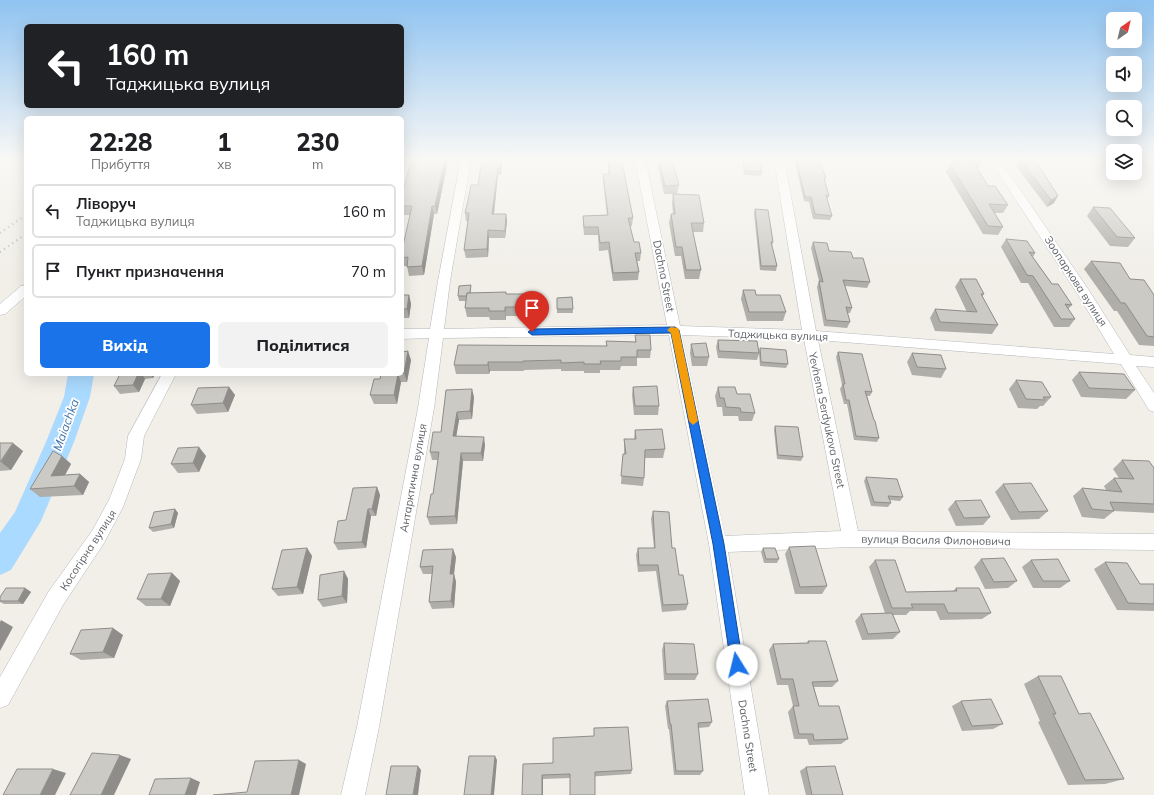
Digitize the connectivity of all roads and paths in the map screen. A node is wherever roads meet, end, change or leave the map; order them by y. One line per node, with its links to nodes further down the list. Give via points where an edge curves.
1 (459, 196): 9 (street, Антарктична вулиця)
2 (648, 196): 7 (street, Dachna Street)
3 (786, 196): 10 (street, Yevhena Serdyukova Street)
4 (1019, 196): 11 (street, Зоопаркова вулиця)
5 (24, 291): 6 (street)
6 (0, 311)
7 (675, 330): 9 (street, Таджицька вулиця); 10 (street, Таджицька вулиця); 17 (street, Dachna Street)
8 (404, 334): 9 (street, Таджицька вулиця)
9 (437, 334): 20 (street, Антарктична вулиця, via 426,408)
10 (810, 335): 11 (street, Таджицька вулиця); 15 (street, Yevhena Serdyukova Street)
11 (1126, 360): 12 (street, Таджицька вулиця); 14 (street, Зоопаркова вулиця)
12 (1154, 362)
13 (167, 376): 18 (street, Косогірна вулиця, via 136,436 133,459 117,502 98,537 56,598)
14 (1154, 406)
15 (851, 539): 16 (street, вулиця Василя Филоновича); 17 (street, вулиця Василя Филоновича)
16 (1154, 542)
17 (718, 544): 19 (street, Dachna Street)
18 (0, 697)
19 (755, 792)
20 (353, 795)

